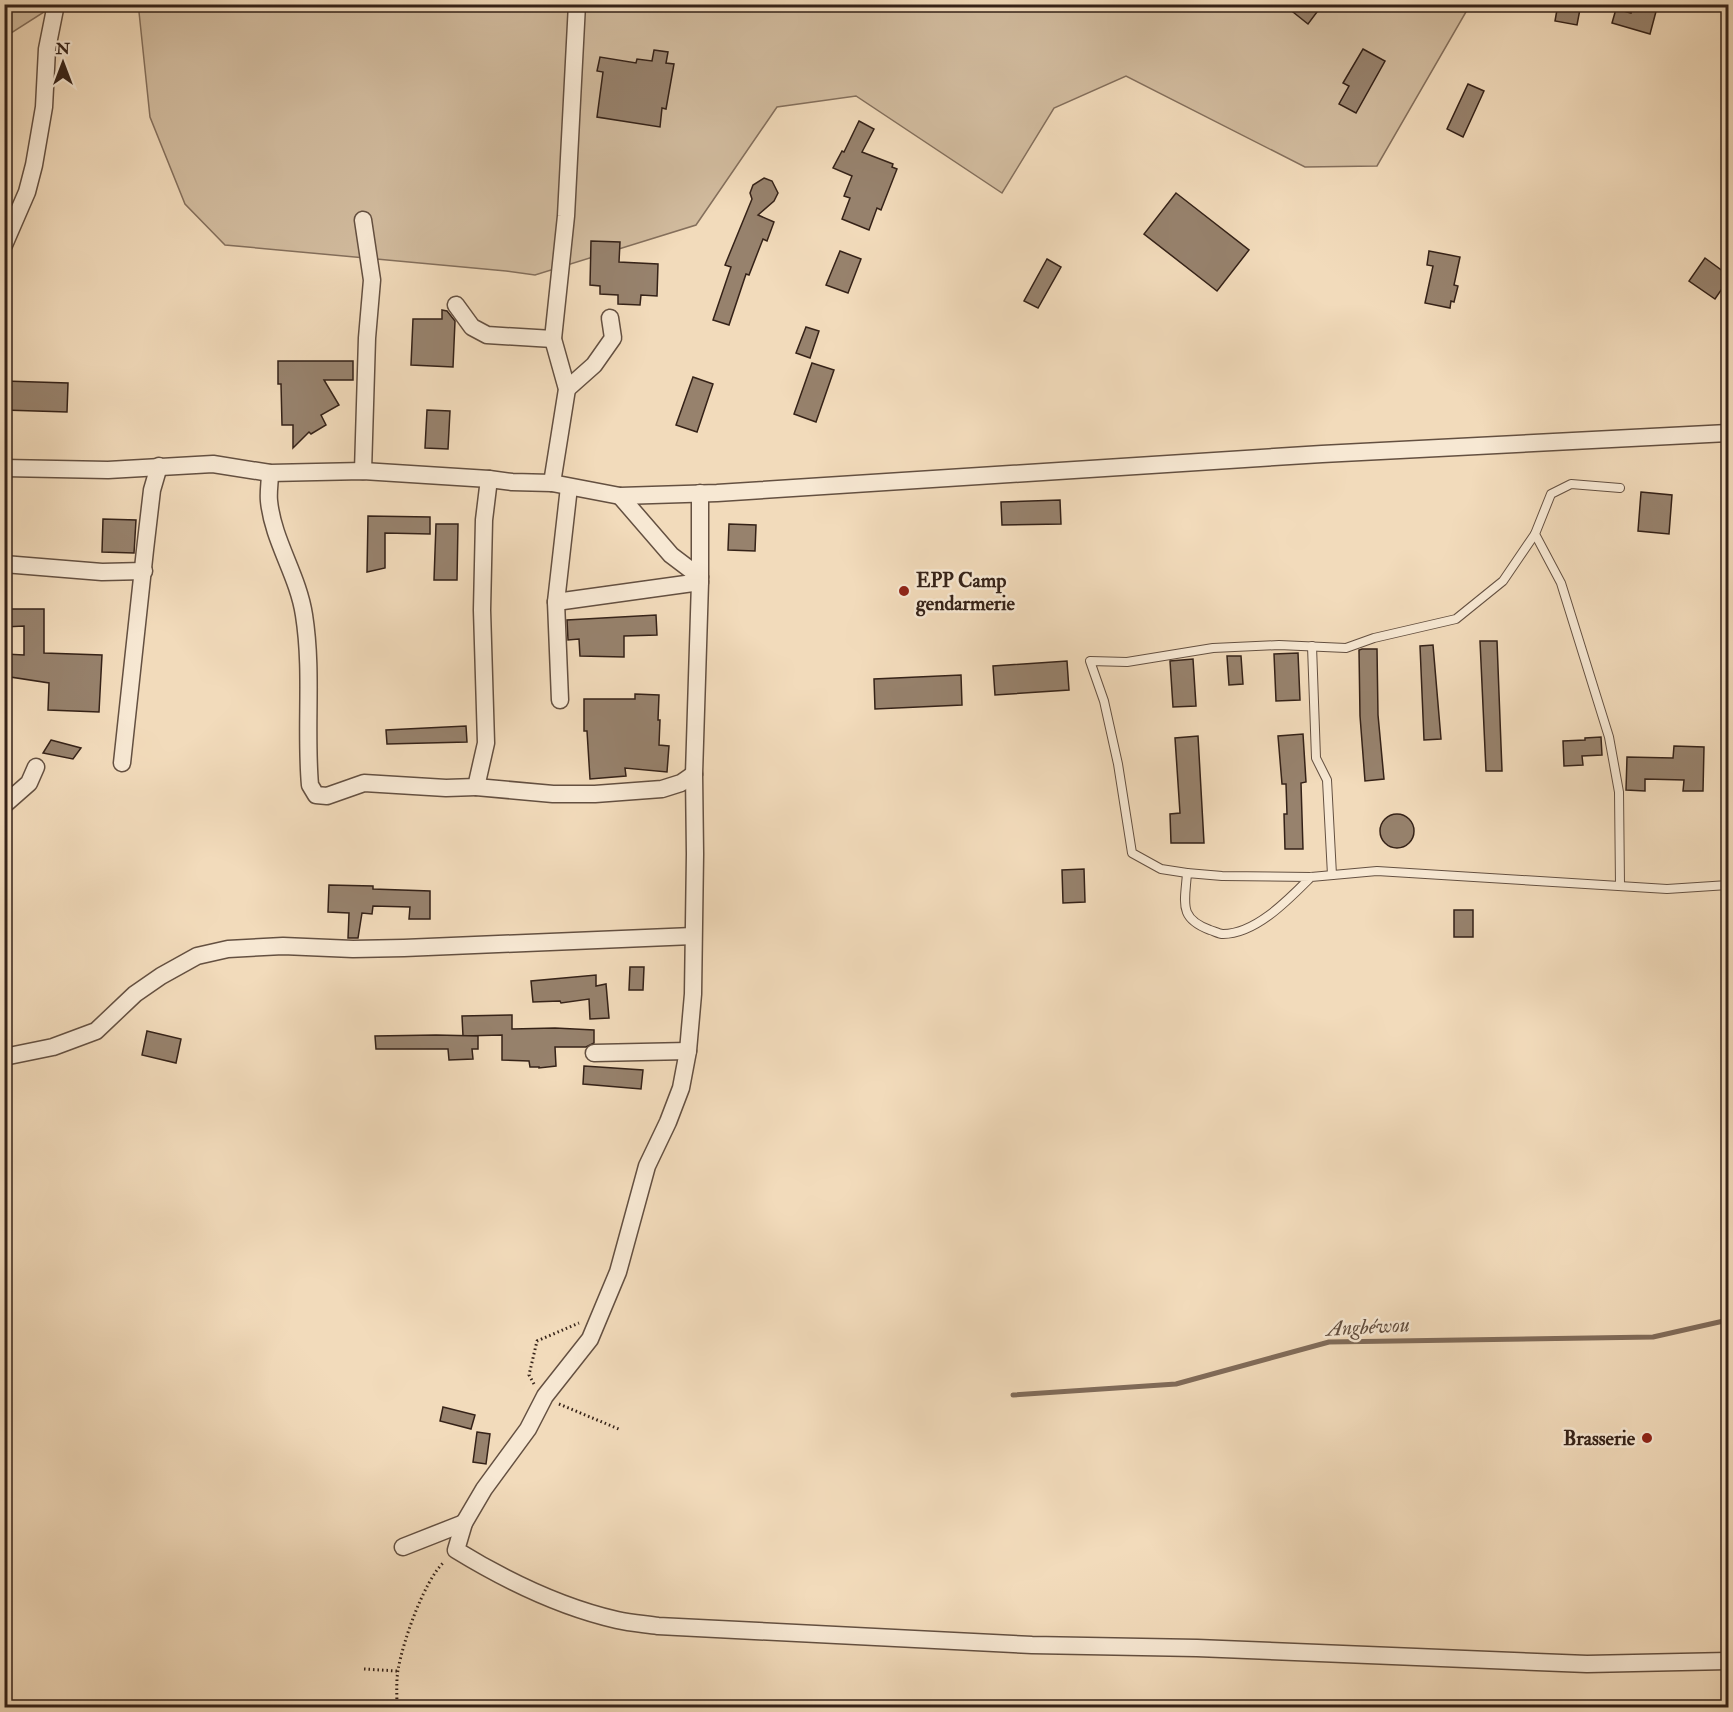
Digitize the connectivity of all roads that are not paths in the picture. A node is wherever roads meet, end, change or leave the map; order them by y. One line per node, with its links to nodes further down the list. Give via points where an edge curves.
1 (56, 4): 4 (street, via 46,48 44,107 34,165)
2 (577, 4): 7 (street, via 566,216)
3 (363, 220): 12 (street, via 372,280)
4 (4, 245)
5 (456, 305): 7 (street, via 472,327 487,335)
6 (610, 318): 8 (street, via 613,338 594,365)
7 (554, 339): 8 (street)
8 (567, 389): 15 (street)
9 (1728, 433): 18 (street)
10 (159, 466): 11 (street, via 108,470); 13 (street, via 213,464); 22 (street, via 152,490)
11 (4, 468)
12 (363, 471): 13 (street); 14 (street)
13 (270, 473): 30 (street, via 268,500 300,591 304,617 310,692 309,775 316,795 327,796 364,783)
14 (489, 479): 15 (street); 30 (street, via 482,610 486,743)
15 (552, 483): 16 (street)
16 (569, 487): 19 (street); 24 (street)
17 (1620, 488): 20 (lane, via 1570,484 1551,494)
18 (700, 493): 19 (street); 23 (street)
19 (620, 496): 23 (street, via 671,555)
20 (1535, 534): 25 (lane, via 1503,581 1456,619 1346,648); 35 (lane, via 1561,583 1609,737 1619,792)
21 (4, 564): 22 (street, via 102,572)
22 (144, 571): 27 (street)
23 (700, 580): 24 (street); 29 (street)
24 (556, 602): 26 (street)
25 (1312, 646): 32 (lane, via 1213,648 1127,662 1090,661 1119,764 1132,853 1161,869); 33 (lane, via 1316,758 1327,780)
26 (560, 700)
27 (122, 763)
28 (36, 767): 31 (street, via 29,783)
29 (694, 774): 30 (street, via 662,789 594,794); 37 (street)
30 (476, 787)
31 (4, 805)
32 (1187, 873): 34 (lane); 34 (lane, via 1185,908 1194,924 1222,935 1253,927)
33 (1332, 875): 34 (lane); 35 (lane, via 1377,871)
34 (1311, 877)
35 (1620, 885): 36 (lane, via 1667,889)
36 (1728, 885)
37 (693, 936): 38 (street); 40 (street, via 416,948 228,949 197,956 161,976 135,994 96,1031 53,1047)
38 (688, 1051): 39 (street); 41 (street, via 681,1088 647,1166 618,1272 590,1339 545,1396 528,1429)
39 (594, 1053)
40 (4, 1057)
41 (464, 1523): 42 (street); 43 (street, via 456,1550 484,1567 569,1606 617,1620 658,1626 1032,1645 1587,1665)
42 (403, 1547)
43 (1728, 1661)

